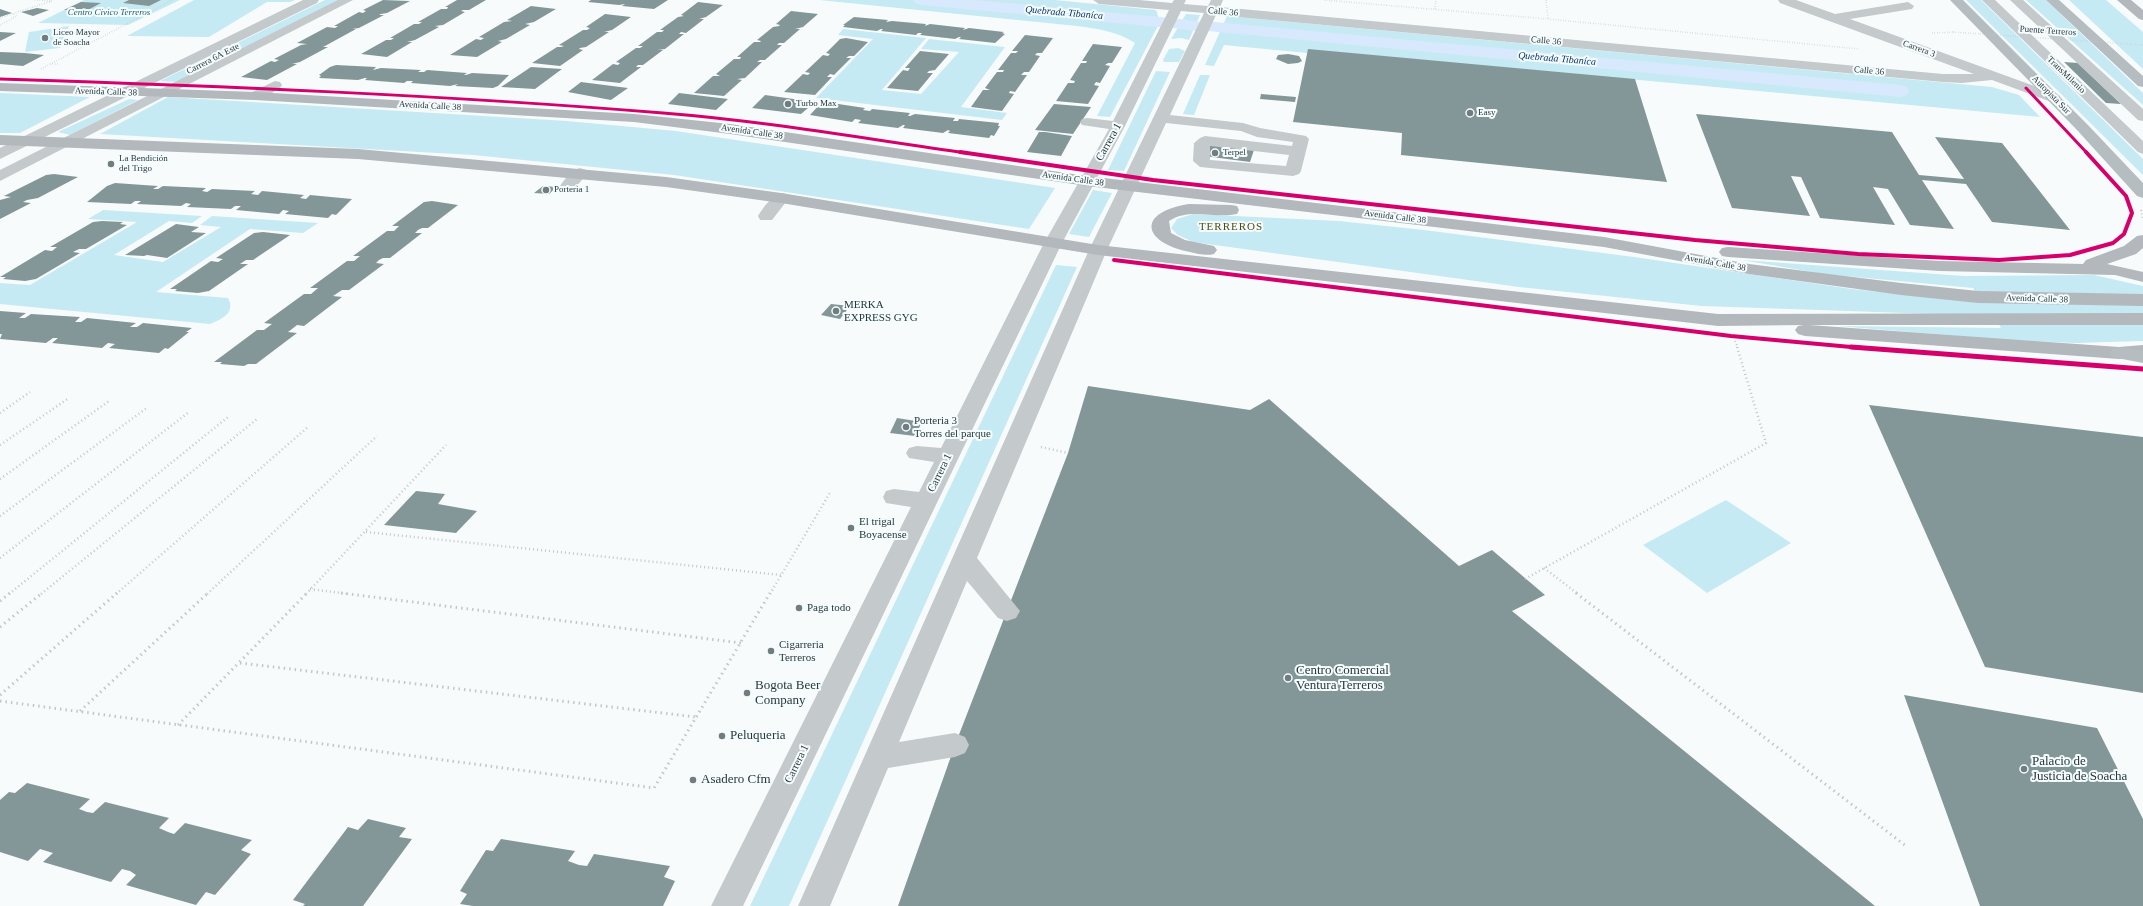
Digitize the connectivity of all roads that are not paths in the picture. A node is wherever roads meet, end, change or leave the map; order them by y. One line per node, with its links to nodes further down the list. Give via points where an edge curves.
1 (313, 0): 23 (street, Carrera 6A Este)
2 (347, 0): 15 (street, Carrera 6A Este)
3 (1099, 0): 10 (street, Calle 36)
4 (1784, 0): 14 (street, Carrera 3)
5 (1956, 0): 26 (highway, Autopista Sur)
6 (1988, 0): 34 (street, TransMilenio)
7 (2016, 0): 27 (street, TransMilenio)
8 (2052, 0): 20 (highway)
9 (2123, 0): 13 (main road)
10 (1179, 4): 11 (street, Calle 36); 18 (street, Carrera 1)
11 (1214, 5): 17 (street, Carrera 1); 19 (street, Calle 36, via 1943,78)
12 (1908, 6): 14 (street)
13 (2143, 16)
14 (1834, 18): 19 (street, Carrera 3)
15 (282, 33): 16 (street); 24 (street, Carrera 6A Este)
16 (302, 36)
17 (1192, 51): 18 (street, Carrera 1); 18 (street, via 1189,46 1177,43)
18 (1165, 62): 28 (street, Carrera 1); 30 (street, Carrera 1)
19 (1993, 76): 26 (street, Carrera 3)
20 (2143, 83)
21 (275, 85): 25 (street)
22 (5, 87): 23 (main road, Avenida Calle 38)
23 (127, 93): 24 (main road, Avenida Calle 38); 32 (street, Carrera 6A Este)
24 (162, 94): 25 (main road, Avenida Calle 38); 33 (street, Carrera 6A Este)
25 (255, 96): 39 (main road, Avenida Calle 38, via 634,118 738,130)
26 (2054, 98): 42 (highway, Autopista Sur)
27 (2143, 117)
28 (1160, 120): 35 (street, via 1301,139); 41 (street, Carrera 1)
29 (1087, 122): 30 (street)
30 (1118, 126): 39 (street, Carrera 1)
31 (0, 140): 32 (main road, Avenida Calle 38)
32 (28, 141): 33 (main road, Avenida Calle 38); 36 (street, Carrera 6A Este)
33 (67, 142): 37 (main road, Avenida Calle 38, via 358,154); 38 (street, Carrera 6A Este)
34 (2143, 150)
35 (1298, 151): 35 (street, via 1205,141 1202,143 1201,161 1206,164 1294,171)
36 (0, 154)
37 (580, 173): 40 (street); 43 (main road, Avenida Calle 38)
38 (0, 176)
39 (1087, 181): 41 (main road, Avenida Calle 38); 48 (street, Carrera 1)
40 (568, 186)
41 (1128, 186): 44 (main road, Avenida Calle 38); 49 (street, Carrera 1)
42 (2143, 193)
43 (781, 198): 45 (street); 48 (main road, Avenida Calle 38)
44 (1377, 215): 47 (main road, Avenida Calle 38); 52 (main road, via 1212,209 1166,216 1160,222 1159,231 1169,240 1187,246 1302,262)
45 (766, 216)
46 (2143, 240): 50 (main road, via 2116,257)
47 (1604, 242): 50 (main road, via 1940,266); 53 (main road, Avenida Calle 38, via 1683,258 1824,280 1978,297)
48 (1053, 243): 49 (main road, Avenida Calle 38); 60 (street, Carrera 1)
49 (1098, 250): 52 (main road, Avenida Calle 38); 63 (street, Carrera 1)
50 (2078, 268): 51 (main road, via 2115,270)
51 (2143, 276)
52 (1452, 290): 55 (main road, Avenida Calle 38)
53 (2143, 300)
54 (2143, 319): 55 (main road, Avenida Calle 38, via 1992,322 1815,317)
55 (1718, 320): 57 (main road, via 1830,333)
56 (2143, 351): 57 (main road)
57 (2119, 353): 58 (highway)
58 (2143, 357)
59 (917, 453): 60 (street)
60 (948, 456): 62 (street, Carrera 1)
61 (894, 497): 62 (street)
62 (926, 501): 67 (street, Carrera 1)
63 (964, 560): 64 (street); 66 (street, Carrera 1)
64 (1007, 611)
65 (954, 745): 66 (street)
66 (878, 758): 68 (street, Carrera 1)
67 (727, 906)
68 (814, 906)

